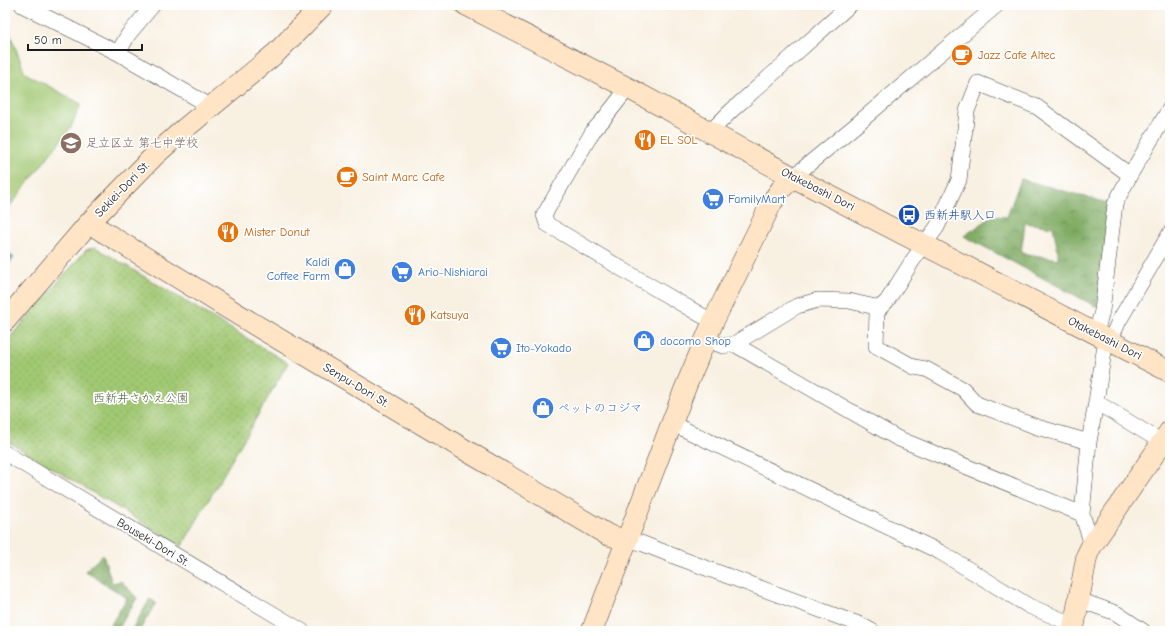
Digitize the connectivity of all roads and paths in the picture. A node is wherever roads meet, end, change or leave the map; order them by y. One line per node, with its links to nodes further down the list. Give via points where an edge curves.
1 (22, 5): 7 (street)
2 (153, 5): 7 (street, via 128,35)
3 (323, 5): 9 (street, Sekiei-Dori St., via 276,53)
4 (466, 5): 8 (street, Otakebashi Dori)
5 (850, 5): 11 (street)
6 (997, 5): 13 (street)
7 (118, 53): 9 (street)
8 (628, 88): 11 (street, Otakebashi Dori); 19 (street, via 593,131 544,215 547,224 637,278)
9 (212, 107): 14 (street, Sekiei-Dori St., via 154,156)
10 (1170, 108): 12 (street)
11 (710, 132): 13 (street, Otakebashi Dori)
12 (1130, 175): 16 (street, via 1037,107 978,83 967,111 959,180 938,227); 20 (street, via 1115,204 1102,311)
13 (794, 176): 16 (street, Otakebashi Dori); 19 (street, via 772,202)
14 (89, 223): 18 (street, Sekiei-Dori St.); 29 (street, Senpu-Dori St., via 601,531)
15 (1170, 233): 20 (street, via 1119,321)
16 (925, 244): 17 (street); 20 (street, Otakebashi Dori)
17 (880, 308): 21 (street, via 849,301 818,300 797,306); 26 (street, via 877,313 876,346 914,367 926,369 963,388 977,404)
18 (5, 320)
19 (710, 331): 21 (street, via 723,346); 24 (street)
20 (1104, 338): 22 (street, Otakebashi Dori); 23 (street)
21 (734, 344): 28 (street, via 897,438)
22 (1170, 372)
23 (1096, 402): 25 (street); 26 (street)
24 (671, 423): 29 (street); 32 (street, via 940,552 1029,606)
25 (1168, 440): 30 (street)
26 (1089, 442): 28 (street)
27 (5, 453): 33 (street, Bouseki-Dori St.)
28 (1082, 514): 30 (street)
29 (626, 540): 34 (street); 35 (street, via 641,543 839,616)
30 (1092, 545): 31 (street, via 1084,565)
31 (1079, 600): 32 (street); 36 (street, via 1116,613)
32 (1073, 628)
33 (302, 631)
34 (592, 631)
35 (872, 631)
36 (1142, 631)

